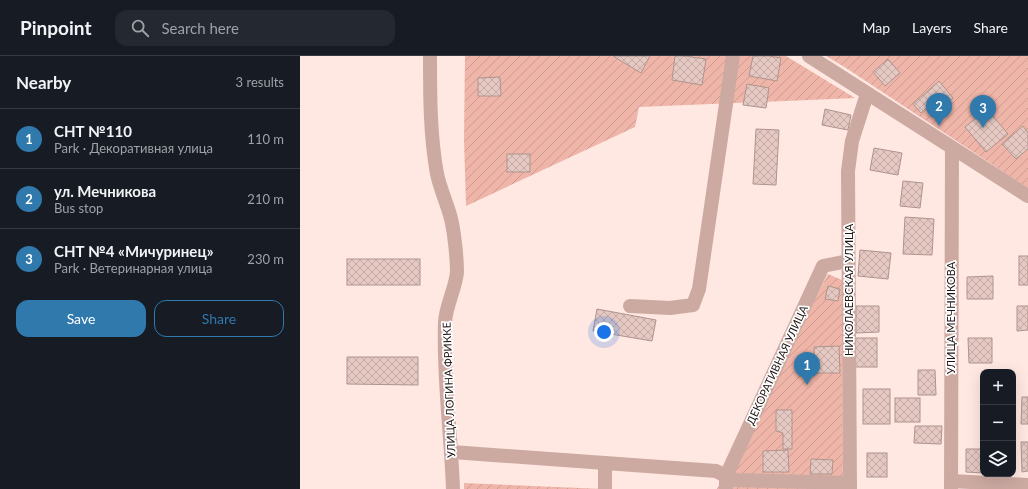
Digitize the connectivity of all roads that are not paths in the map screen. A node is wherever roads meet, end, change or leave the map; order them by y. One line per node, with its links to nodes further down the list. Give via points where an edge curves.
1 (430, 56): 9 (street, УЛИЦА ЛОГИНА ФРИККЕ, via 432,146 452,224 457,272 445,321)
2 (733, 56): 8 (street, via 699,289 693,305 670,308)
3 (809, 56): 4 (street)
4 (867, 94): 5 (street); 7 (street, НИКОЛАЕВСКАЯ УЛИЦА, via 852,141 848,171)
5 (952, 148): 6 (street); 12 (street, УЛИЦА МЕЧНИКОВА)
6 (1028, 196)
7 (848, 261): 11 (street, ДЕКОРАТИВНАЯ УЛИЦА, via 823,266); 14 (street, НИКОЛАЕВСКАЯ УЛИЦА)
8 (630, 306)
9 (452, 452): 10 (street); 15 (street, УЛИЦА ЛОГИНА ФРИККЕ)
10 (605, 463): 11 (street, via 716,471); 16 (street)
11 (726, 482): 14 (street, via 734,480)
12 (951, 485): 13 (street)
13 (1028, 485)
14 (850, 486)
15 (453, 489)
16 (605, 489)

